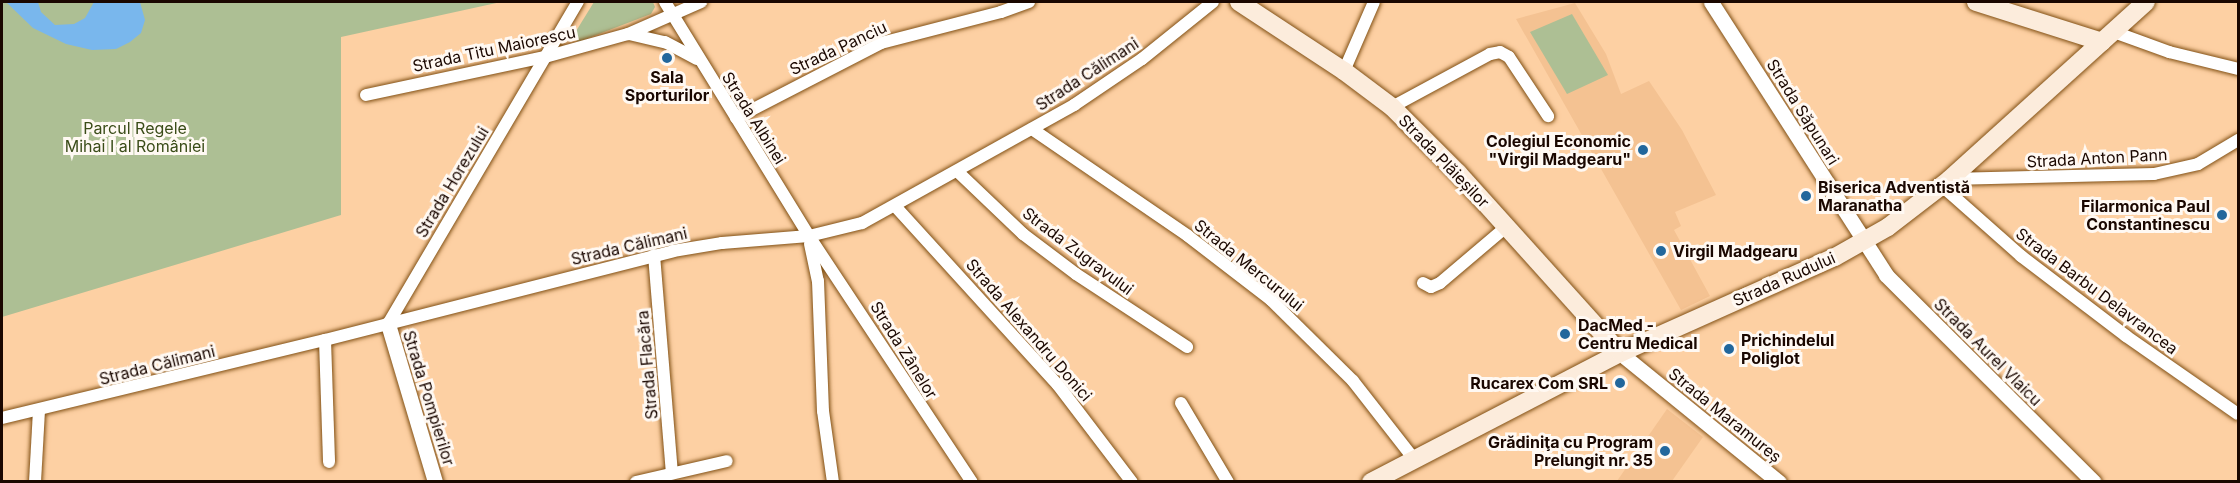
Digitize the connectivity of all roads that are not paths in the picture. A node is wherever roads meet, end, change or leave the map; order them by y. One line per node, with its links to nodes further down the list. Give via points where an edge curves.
1 (578, 2): 14 (street, Strada Horezului)
2 (665, 2): 11 (street, Strada Albinei)
3 (701, 2): 11 (street)
4 (1029, 2): 21 (street, Strada Panciu, via 881,43)
5 (1213, 2): 22 (street, Strada Călimani, via 1134,64)
6 (1239, 2): 17 (main road, Strada Plăieșilor)
7 (1374, 2): 17 (street)
8 (1711, 2): 29 (street, Strada Săpunari)
9 (1976, 2): 13 (main road)
10 (2146, 2): 13 (main road, Strada Rudului)
11 (673, 16): 12 (street, Strada Titu Maiorescu); 15 (street, Strada Albinei)
12 (628, 34): 14 (street, Strada Titu Maiorescu); 15 (street, Strada Titu Maiorescu, via 665,42)
13 (2108, 37): 16 (street); 25 (main road, Strada Rudului)
14 (545, 57): 18 (street, Strada Titu Maiorescu); 32 (street, Strada Horezului)
15 (699, 60): 21 (street, Strada Albinei)
16 (2238, 69)
17 (1344, 71): 19 (main road, Strada Plăieșilor)
18 (366, 95)
19 (1392, 107): 20 (street, via 1500,52 1509,57); 27 (main road, Strada Plăieșilor)
20 (1548, 116)
21 (736, 118): 28 (street, Strada Albinei)
22 (1032, 129): 24 (street, Strada Călimani); 40 (street, Strada Mercurului, via 1188,236 1271,300 1353,381)
23 (2238, 140): 25 (street, Strada Anton Pann, via 2198,164 2154,174)
24 (958, 172): 26 (street, Strada Călimani); 34 (street, Strada Zugravului, via 1023,234)
25 (1946, 182): 29 (main road, Strada Rudului); 38 (street, Strada Barbu Delavrancea, via 2021,256)
26 (895, 206): 28 (street, Strada Călimani, via 862,223); 50 (street, Strada Alexandru Donici, via 1058,385)
27 (1506, 227): 31 (street, via 1434,286); 35 (main road, Strada Plăieșilor)
28 (808, 237): 30 (street, Strada Călimani, via 722,243); 48 (street, via 819,289 823,411); 49 (street, Strada Zânelor, via 884,345)
29 (1863, 242): 35 (main road, Strada Rudului); 54 (street, Strada Aurel Vlaicu, via 1905,295)
30 (654, 255): 32 (street, Strada Călimani); 43 (street, Strada Flacăra)
31 (1423, 283)
32 (388, 324): 33 (street, Strada Călimani); 46 (street, Strada Pompierilor)
33 (325, 340): 37 (street, Strada Călimani); 42 (street)
34 (1187, 347)
35 (1620, 353): 40 (main road, Strada Rudului); 53 (street, Strada Maramureș)
36 (1181, 403): 51 (street)
37 (39, 410): 39 (street, Strada Călimani); 45 (street)
38 (2238, 414)
39 (2, 418)
40 (1414, 459): 52 (main road, Strada Rudului)
41 (727, 461): 43 (street)
42 (329, 462)
43 (672, 473): 44 (street)
44 (654, 479): 47 (street)
45 (35, 482)
46 (435, 482)
47 (636, 482)
48 (833, 482)
49 (972, 482)
50 (1132, 482)
51 (1228, 482)
52 (1371, 482)
53 (1779, 482)
54 (2094, 482)

